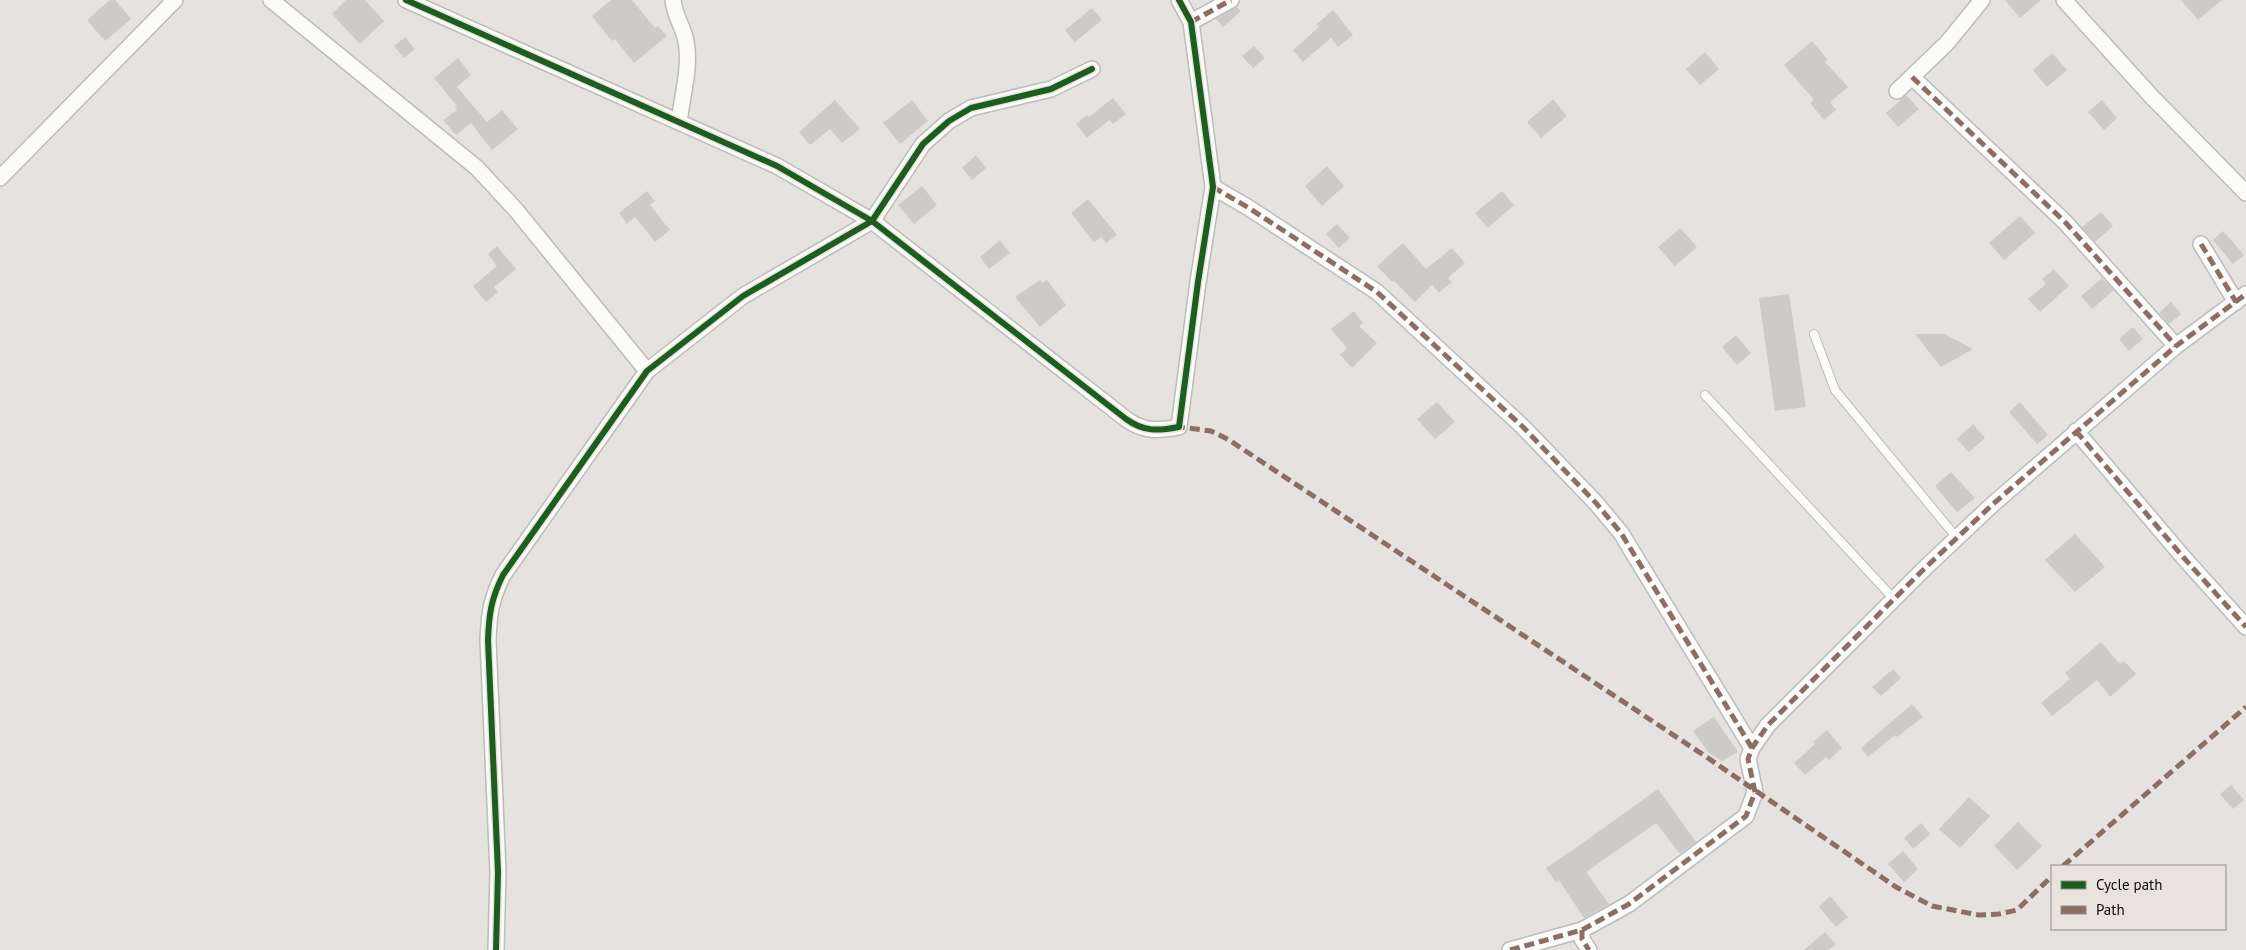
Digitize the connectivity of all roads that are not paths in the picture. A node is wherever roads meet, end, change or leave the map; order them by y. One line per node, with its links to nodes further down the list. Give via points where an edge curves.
1 (175, 0): 14 (street)
2 (271, 0): 22 (street, via 477,168 516,210)
3 (406, 0): 13 (street)
4 (673, 0): 13 (street, via 688,54)
5 (1179, 0): 9 (street)
6 (1231, 0): 9 (street)
7 (1982, 0): 11 (street, via 1947,44)
8 (2064, 0): 16 (street, via 2150,96)
9 (1191, 22): 15 (street)
10 (1092, 68): 17 (street, via 1051,89 971,108 949,121 923,144)
11 (1912, 77): 12 (street); 21 (street, via 2065,222)
12 (1897, 91)
13 (679, 122): 17 (street, via 777,166)
14 (0, 178)
15 (1213, 187): 17 (street, via 1179,427 1166,430 1149,431 1135,426); 28 (street, via 1377,292 1524,427 1621,533)
16 (2246, 193)
17 (872, 221): 22 (street, via 743,296)
18 (2201, 244): 19 (street)
19 (2241, 298): 21 (street)
20 (1814, 334): 25 (lane, via 1835,390)
21 (2176, 346): 24 (street)
22 (647, 371): 30 (street, via 502,575 493,595 488,640 498,872)
23 (1706, 395): 26 (lane)
24 (2076, 431): 25 (street); 27 (street)
25 (1957, 538): 26 (street)
26 (1894, 599): 28 (street, via 1768,725)
27 (2246, 627)
28 (1752, 748): 29 (street, via 1748,759 1755,792 1746,816 1628,904)
29 (1582, 930): 31 (street); 32 (street, via 1582,939)
30 (496, 950)
31 (1510, 950)
32 (1589, 950)

